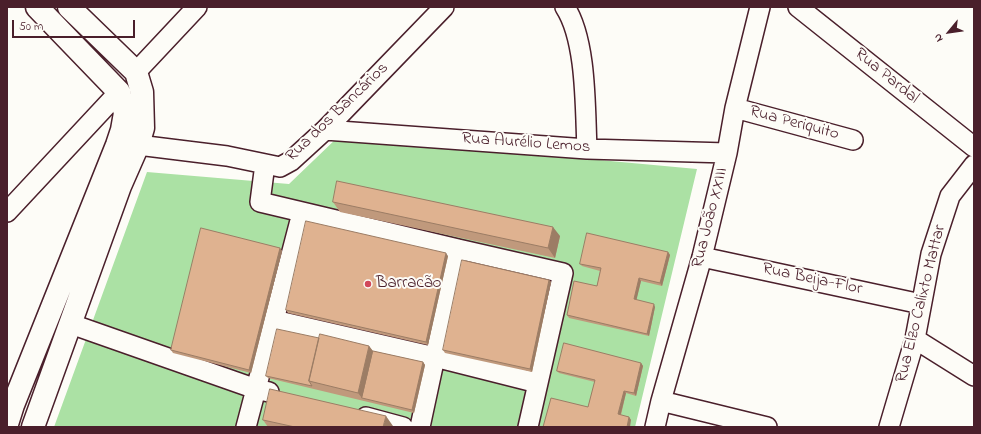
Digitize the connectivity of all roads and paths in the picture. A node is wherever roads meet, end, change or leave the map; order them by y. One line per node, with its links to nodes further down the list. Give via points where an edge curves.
1 (37, 7): 9 (main road)
2 (69, 7): 8 (main road)
3 (197, 7): 8 (street)
4 (444, 7): 11 (street, Rua dos Bancários)
5 (565, 7): 15 (street, via 581,57)
6 (760, 7): 10 (street, Rua João XXIII)
7 (798, 7): 14 (street, Rua Pardal)
8 (136, 72): 13 (main road, via 144,111 144,128)
9 (119, 92): 19 (street); 33 (main road, via 125,113 119,138)
10 (735, 108): 12 (street, Rua Periquito); 16 (street, Rua João XXIII)
11 (325, 130): 15 (street, Rua Aurélio Lemos); 17 (street, Rua dos Bancários, via 291,161 280,167)
12 (853, 140)
13 (138, 145): 17 (street, Rua dos Bancários, via 227,156); 25 (main road, via 120,186)
14 (974, 147)
15 (587, 149): 16 (street, Rua Aurélio Lemos)
16 (726, 153): 22 (street, Rua João XXIII)
17 (265, 164): 20 (street, via 260,202)
18 (974, 165): 23 (street, Rua Elzo Calixto Mattar, via 950,196 931,254)
19 (7, 212)
20 (302, 213): 21 (street); 24 (street)
21 (458, 249): 27 (street); 29 (street, via 563,273)
22 (702, 257): 23 (street, Rua Beija-Flor); 32 (street, Rua João XXIII)
23 (921, 304): 26 (street, Rua Elzo Calixto Mattar)
24 (274, 320): 27 (street); 30 (street)
25 (71, 324): 30 (street); 35 (main road)
26 (915, 339): 28 (street); 42 (street, Rua Elzo Calixto Mattar)
27 (435, 357): 29 (street); 38 (street)
28 (974, 376)
29 (538, 383): 39 (street)
30 (256, 389): 31 (street); 36 (street)
31 (287, 397)
32 (661, 401): 40 (street, Rua João XXIII); 41 (street)
33 (9, 409)
34 (349, 413): 37 (street)
35 (33, 427)
36 (246, 427)
37 (403, 427)
38 (420, 427)
39 (528, 427)
40 (656, 427)
41 (767, 427)
42 (889, 427)

